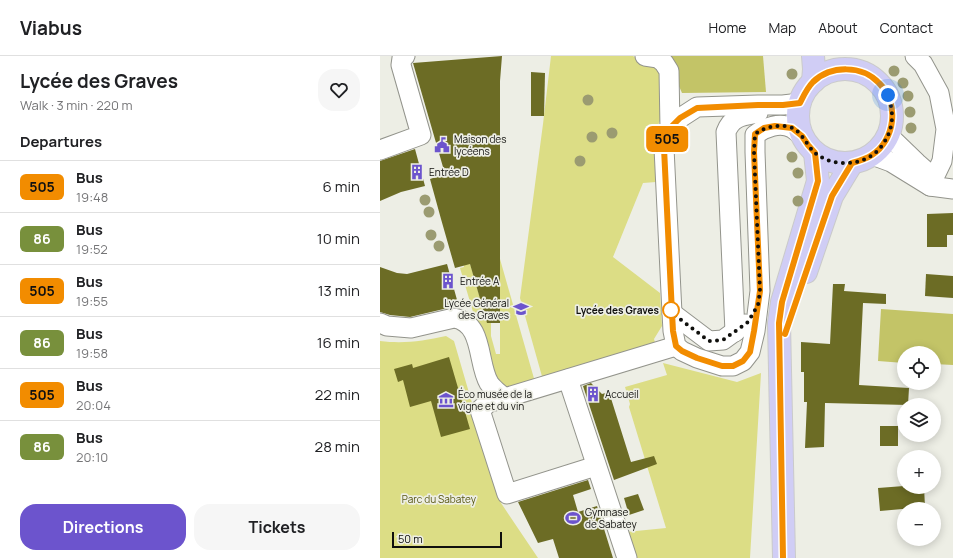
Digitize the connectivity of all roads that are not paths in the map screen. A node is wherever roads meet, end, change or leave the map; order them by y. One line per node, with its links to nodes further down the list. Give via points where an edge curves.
1 (405, 56): 12 (street, via 401,65 421,135)
2 (645, 56): 9 (street, via 658,58 669,71)
3 (813, 56): 6 (main road)
4 (915, 56): 16 (street, via 923,64 939,93 946,129 942,162)
5 (848, 63): 6 (main road); 11 (main road, via 869,75 888,95 892,108)
6 (813, 82): 7 (main road)
7 (800, 103): 8 (street); 10 (main road, via 798,114)
8 (766, 109): 9 (street, via 758,105 697,108 680,118); 21 (street, via 737,117 729,123 726,132)
9 (670, 128): 19 (street, via 664,148)
10 (802, 136): 13 (main road); 18 (street, via 792,128 784,126 764,128 755,134 760,291)
11 (889, 136): 14 (main road); 16 (street)
12 (380, 150)
13 (815, 153): 15 (main road, via 827,160); 23 (main road, via 818,181 782,302 779,323)
14 (872, 155): 15 (main road); 16 (street)
15 (852, 163): 23 (main road, via 832,196)
16 (931, 182): 17 (street)
17 (952, 189)
18 (758, 305): 21 (street, via 748,322); 22 (street, via 750,352 743,361 733,366 722,366 697,358)
19 (672, 313): 21 (street, via 709,341 723,340); 22 (street)
20 (380, 324): 25 (street, via 411,328 454,318 461,319 475,334 488,381)
21 (735, 332)
22 (676, 346): 24 (street)
23 (781, 347): 28 (main road)
24 (568, 379): 25 (street); 26 (street)
25 (504, 398): 26 (street, via 488,403 480,410 507,494)
26 (596, 466): 27 (street)
27 (627, 558)
28 (784, 558)

